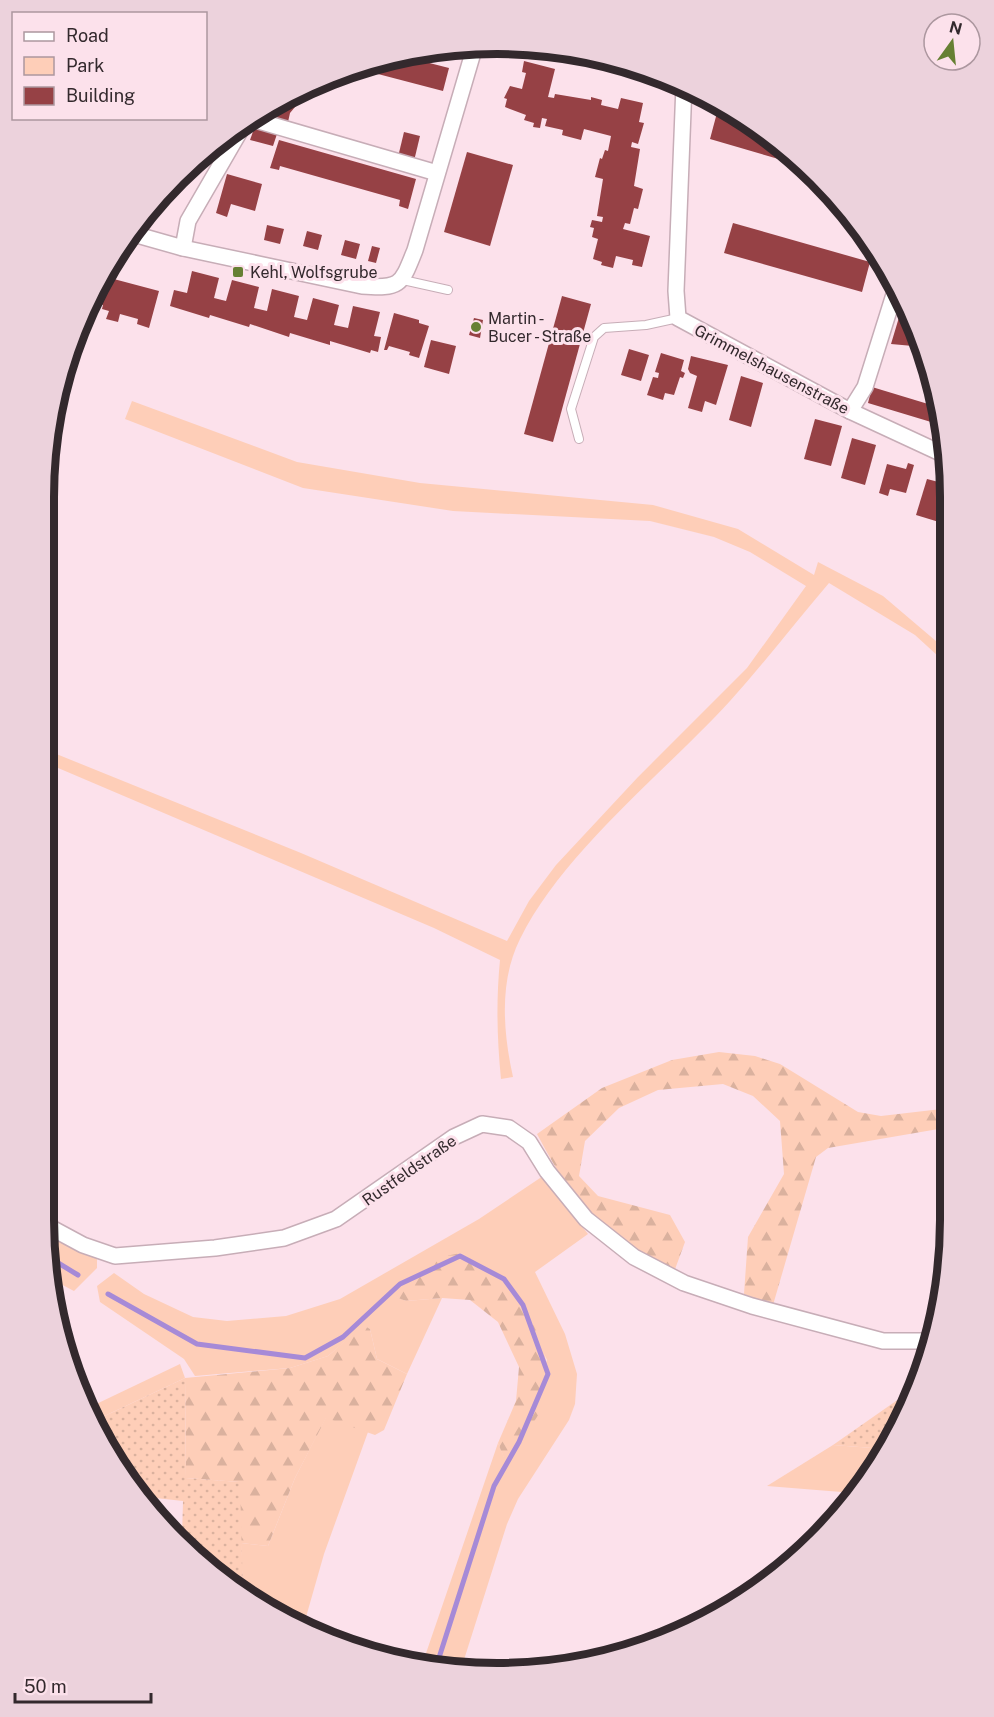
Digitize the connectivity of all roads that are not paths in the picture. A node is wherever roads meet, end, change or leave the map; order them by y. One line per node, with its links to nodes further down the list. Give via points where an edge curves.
1 (472, 55): 5 (street)
2 (684, 96): 11 (street, Grimmelshausenstraße)
3 (261, 123): 5 (street)
4 (236, 140): 7 (street, via 188,221)
5 (437, 173): 8 (street)
6 (140, 236): 7 (street)
7 (183, 248): 8 (street, via 362,286 390,288)
8 (403, 280): 9 (lane)
9 (448, 290)
10 (894, 300): 12 (street, via 865,387)
11 (678, 318): 12 (street, Grimmelshausenstraße); 13 (lane, via 604,328 594,337 571,409)
12 (850, 411): 14 (street, Grimmelshausenstraße)
13 (579, 439)
14 (937, 451)
15 (54, 1230): 16 (street, Rustfeldstraße, via 115,1256 284,1238 336,1219 454,1137 482,1124 509,1128 529,1142 586,1219 634,1257 684,1283 752,1306 883,1341)
16 (923, 1341)

